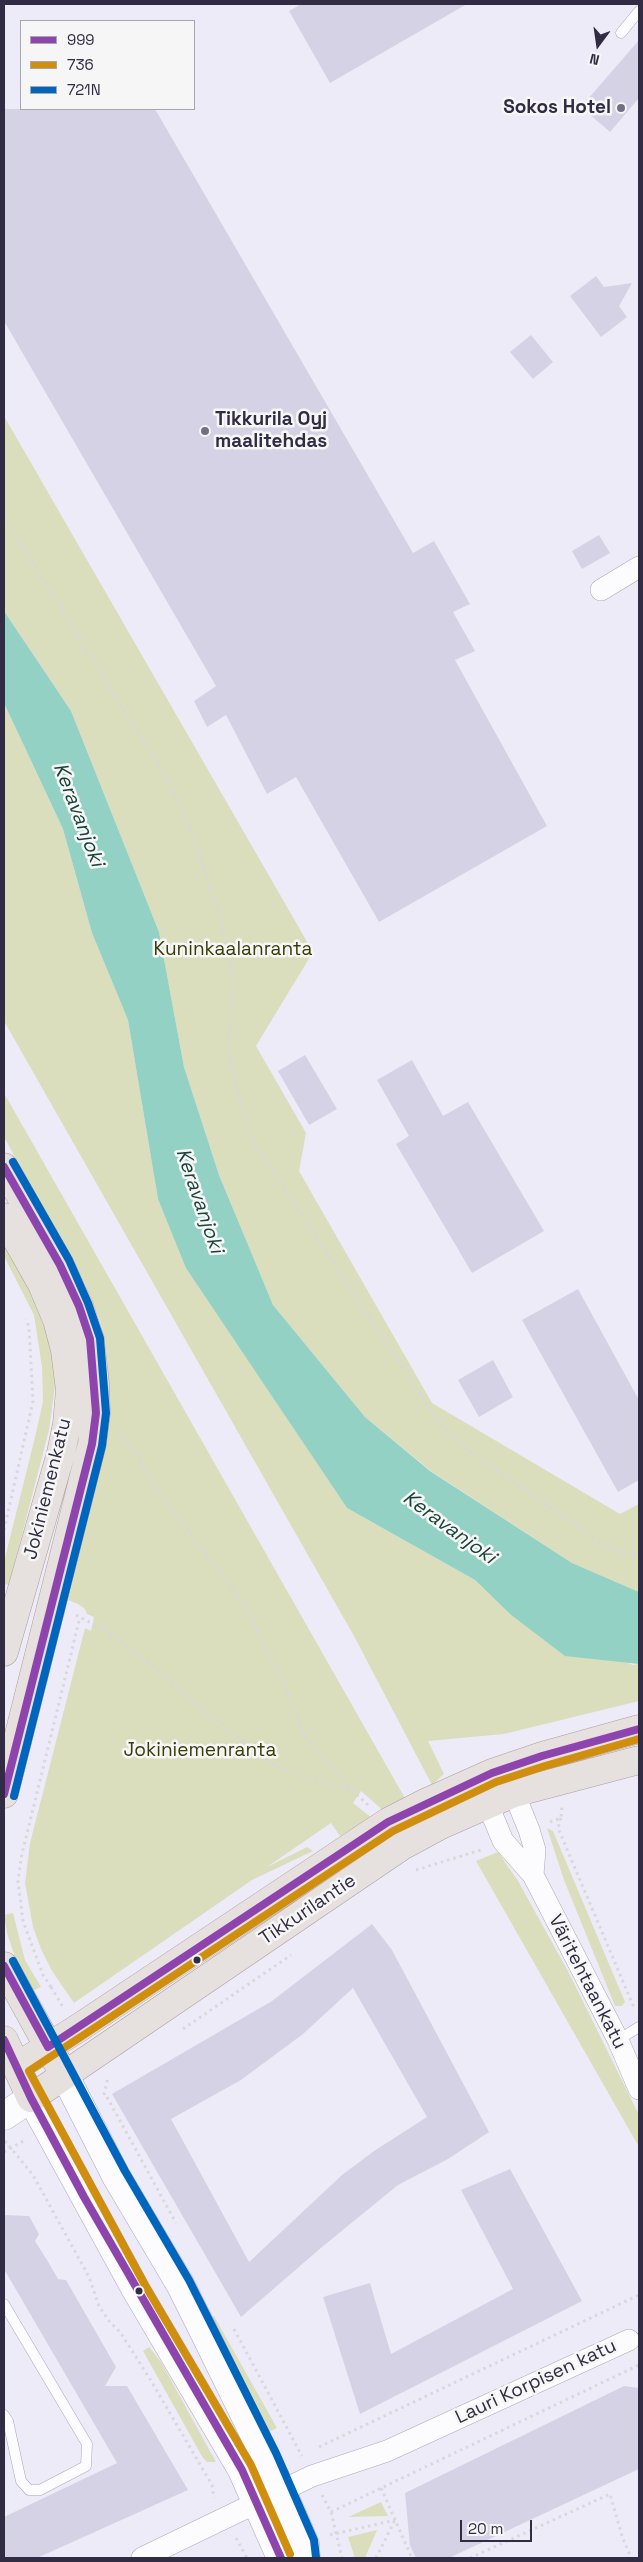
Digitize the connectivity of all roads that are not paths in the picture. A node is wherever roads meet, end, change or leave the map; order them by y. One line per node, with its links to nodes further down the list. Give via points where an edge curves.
1 (639, 11): 2 (lane)
2 (621, 33)
3 (639, 566): 4 (street)
4 (601, 590)
5 (4, 1167): 12 (main road, Jokiniemenkatu, via 79,1306 90,1340 96,1412 92,1444)
6 (4, 1217): 7 (main road, Jokiniemenkatu, via 42,1284 58,1320 70,1390 61,1453)
7 (4, 1652)
8 (639, 1728): 10 (main road, Tikkurilantie)
9 (639, 1760): 11 (main road, Tikkurilantie)
10 (492, 1773): 11 (street, Väritehtaankatu); 13 (street, Väritehtaankatu); 19 (main road, Tikkurilantie, via 388,1822)
11 (514, 1793): 13 (main road, Tikkurilantie); 14 (street, Väritehtaankatu, via 534,1850)
12 (4, 1794)
13 (488, 1805): 14 (street, Väritehtaankatu, via 503,1841); 21 (main road, Tikkurilantie, via 402,1846)
14 (533, 1875): 18 (street, Väritehtaankatu)
15 (4, 1966): 19 (main road)
16 (639, 2027): 18 (lane)
17 (4, 2040): 20 (main road)
18 (618, 2040): 22 (street, Väritehtaankatu)
19 (48, 2047): 20 (main road, Tikkurilantie); 21 (main road)
20 (10, 2070): 23 (main road)
21 (65, 2076): 23 (main road, Tikkurilantie); 28 (main road, via 116,2176 180,2284)
22 (639, 2089)
23 (31, 2098): 24 (main road, Tikkurilantie); 29 (main road, via 136,2290 242,2470)
24 (4, 2116)
25 (4, 2304): 27 (lane, via 88,2444 86,2466 40,2490 29,2490 20,2481)
26 (629, 2340): 28 (street, Lauri Korpisen katu, via 387,2451 312,2476)
27 (4, 2415)
28 (282, 2490): 29 (street, Lauri Korpisen katu); 32 (main road, via 305,2544)
29 (256, 2502): 30 (street, Lauri Korpisen katu); 31 (main road)
30 (142, 2558)
31 (281, 2558)
32 (306, 2558)

